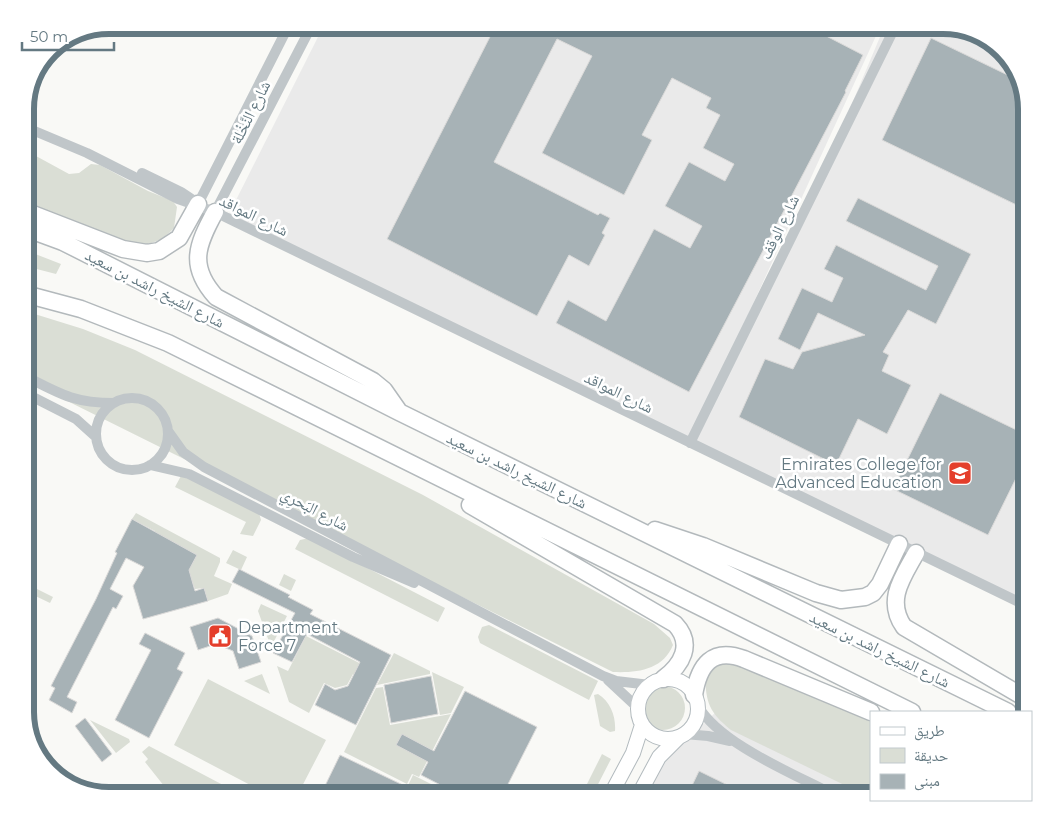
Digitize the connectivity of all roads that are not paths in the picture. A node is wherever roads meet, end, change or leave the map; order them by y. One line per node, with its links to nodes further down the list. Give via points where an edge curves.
1 (285, 34): 6 (street, شارع النَّخْلة)
2 (307, 34): 7 (street, شارع النَّخْلة)
3 (892, 34): 18 (street, شارع الوقف)
4 (34, 125): 6 (street, شارع المواقد, via 181,192)
5 (34, 131): 6 (street, شارع المواقد, via 178,199)
6 (198, 204): 7 (street, شارع المواقد); 8 (highway, via 179,238 165,248 147,254 123,249)
7 (215, 212): 14 (highway, via 201,240 197,259 203,280 216,297 373,381 393,400); 18 (street, شارع المواقد)
8 (34, 215)
9 (34, 231): 14 (highway, شارع الشيخ راشد بن سعيد, via 63,242)
10 (34, 297): 16 (highway, via 89,312 168,343)
11 (34, 381): 13 (street, via 72,400)
12 (34, 398): 17 (street, via 76,419)
13 (114, 403): 15 (street, via 126,399 149,402 162,415); 17 (street, via 100,417)
14 (400, 412): 20 (highway, شارع الشيخ راشد بن سعيد)
15 (168, 431): 19 (street, via 164,450); 23 (street, شارع البَحرِي, via 183,452 204,467)
16 (345, 432): 26 (highway, via 675,624 686,645 678,665); 30 (highway)
17 (96, 437): 19 (street, via 103,455 119,467 140,469)
18 (690, 442): 21 (street, شارع المواقد)
19 (150, 465): 23 (street, شارع البَحرِي, via 190,474 353,557)
20 (608, 516): 21 (highway, via 694,543 816,593 841,600 873,593); 31 (highway, شارع الشيخ راشد بن سعيد)
21 (899, 544): 22 (street, شارع المواقد)
22 (916, 553): 24 (street, شارع المواقد); 27 (highway, via 895,596 895,607 904,626)
23 (459, 601): 25 (street, شارع البَحرِي)
24 (1018, 602)
25 (603, 676): 26 (street, شارع البَحرِي, via 622,682); 29 (street, شارع البَحرِي)
26 (656, 682): 28 (main road, via 681,682); 29 (main road, via 644,691)
27 (1018, 693)
28 (696, 700): 32 (highway, via 698,680 705,666 714,656 726,654); 34 (main road, via 694,722); 35 (street, via 703,715)
29 (638, 707): 33 (main road)
30 (910, 711)
31 (1006, 711)
32 (870, 712)
33 (642, 725): 34 (main road, via 662,738); 36 (main road, via 633,753)
34 (681, 736): 35 (street, via 708,736); 37 (main road, via 660,757)
35 (736, 743): 38 (street)
36 (615, 787)
37 (643, 787)
38 (819, 787)

